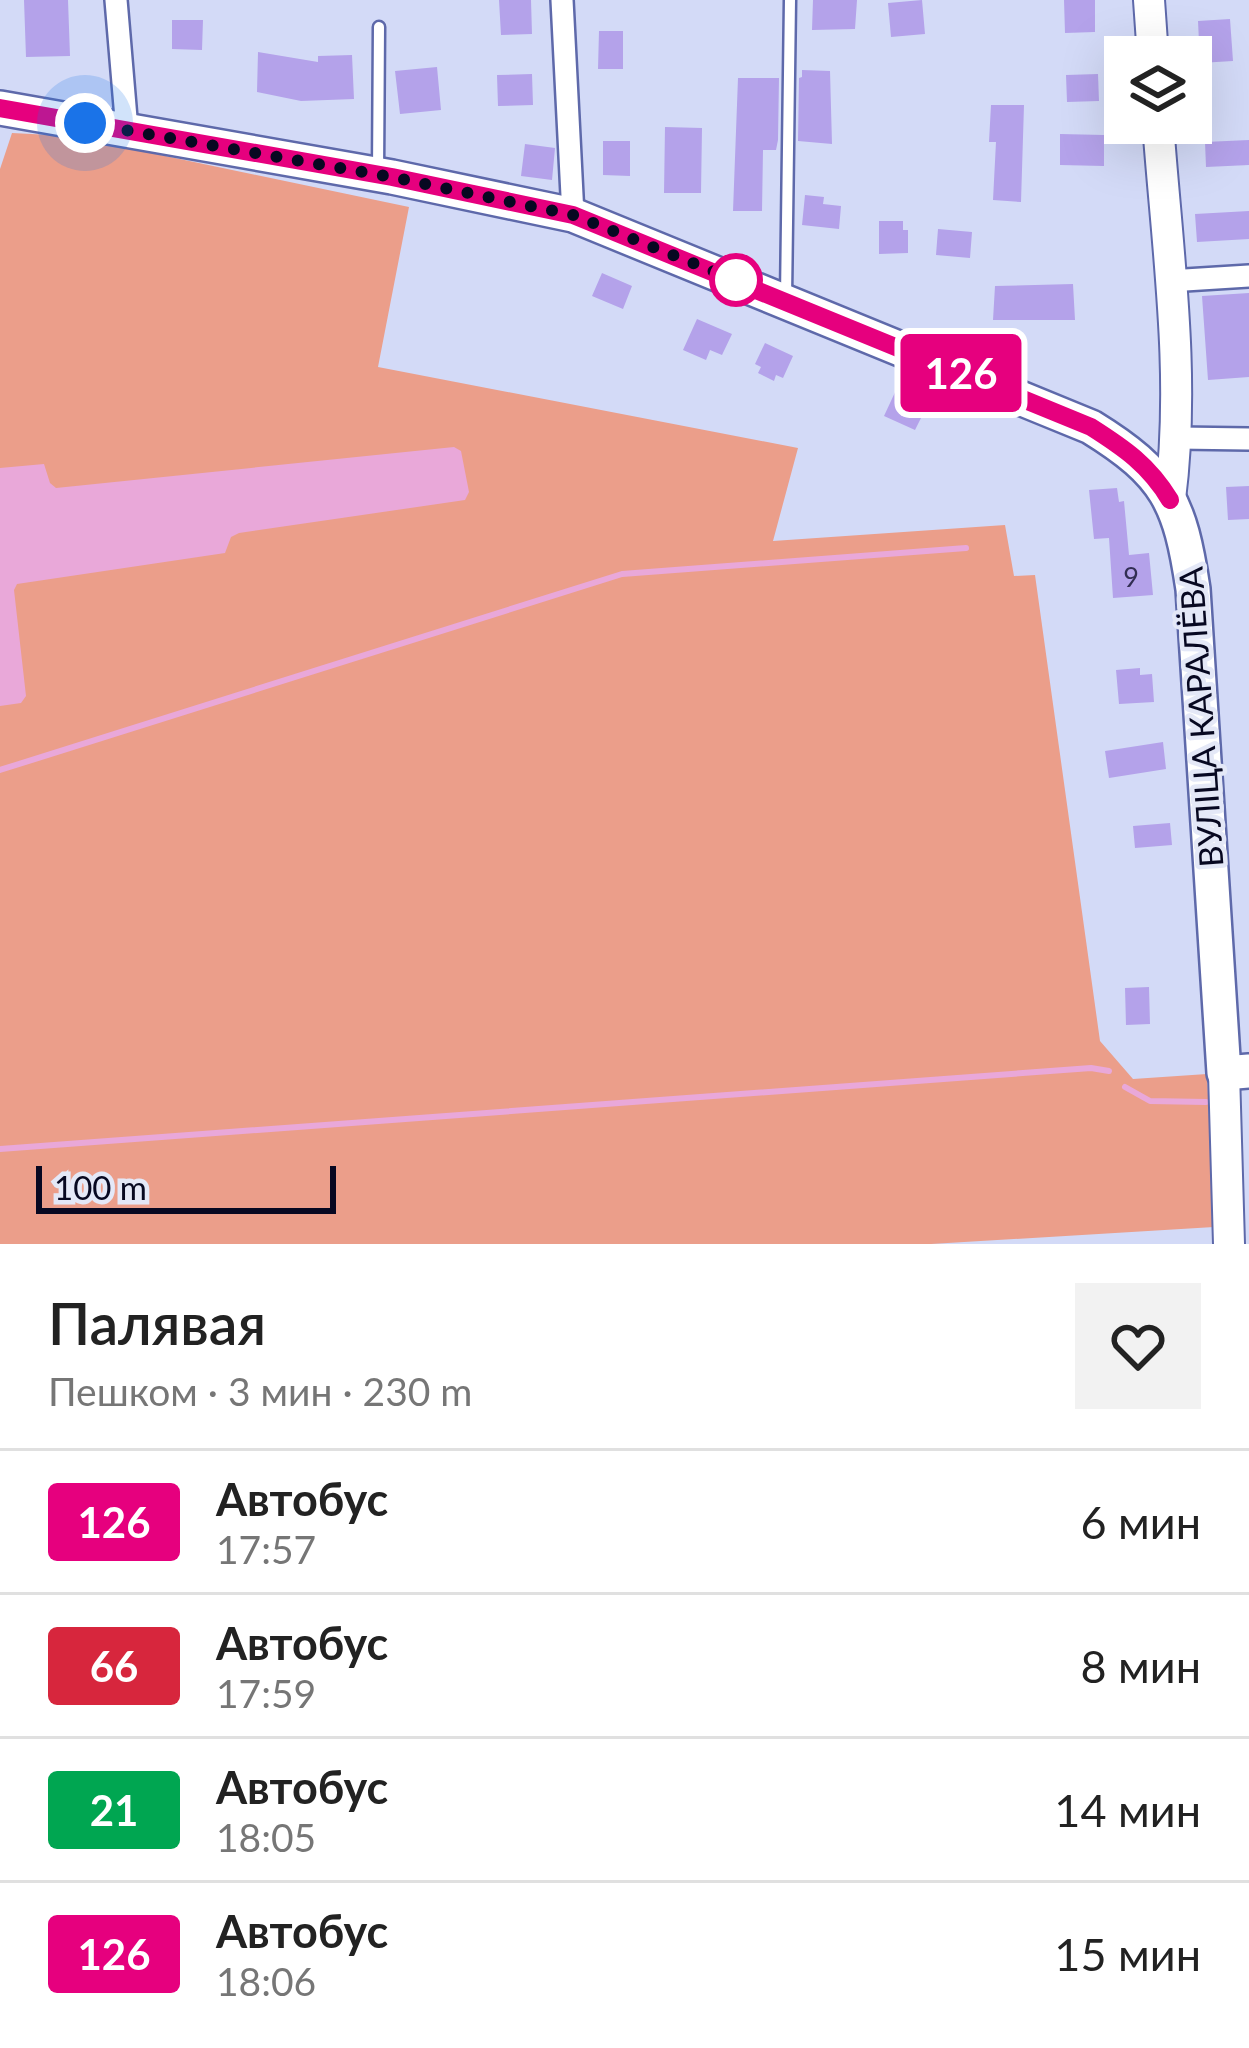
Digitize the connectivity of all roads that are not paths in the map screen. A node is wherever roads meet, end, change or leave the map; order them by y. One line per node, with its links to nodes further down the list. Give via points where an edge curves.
1 (116, 0): 8 (street)
2 (562, 0): 11 (street)
3 (790, 0): 14 (lane)
4 (1149, 0): 6 (main road)
5 (379, 27): 10 (lane)
6 (1152, 36)
7 (0, 108): 8 (main road)
8 (127, 130): 10 (main road)
9 (1159, 144): 13 (main road, ВУЛІЦА КАРАЛЁВА)
10 (377, 174): 11 (main road)
11 (573, 215): 14 (main road)
12 (1249, 276): 13 (street)
13 (1169, 280): 15 (main road, ВУЛІЦА КАРАЛЁВА)
14 (786, 300): 17 (main road, via 1091,427 1134,454)
15 (1178, 438): 16 (street); 17 (main road, ВУЛІЦА КАРАЛЁВА)
16 (1249, 439)
17 (1170, 500): 18 (main road, ВУЛІЦА КАРАЛЁВА, via 1193,590)
18 (1237, 1072): 19 (main road, ВУЛІЦА КАРАЛЁВА)
19 (1229, 1244)

